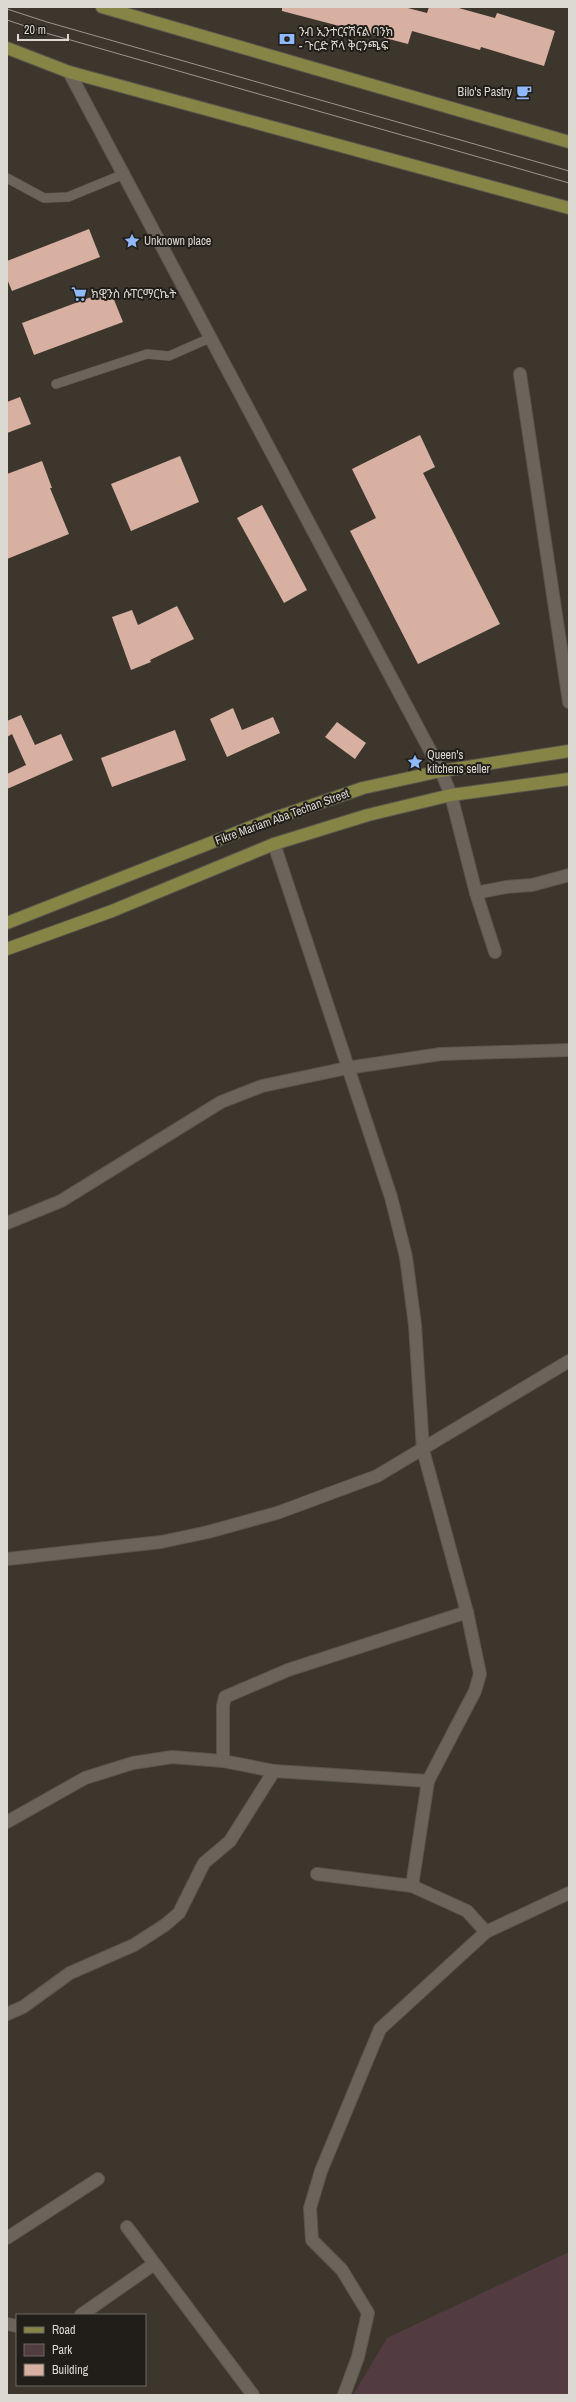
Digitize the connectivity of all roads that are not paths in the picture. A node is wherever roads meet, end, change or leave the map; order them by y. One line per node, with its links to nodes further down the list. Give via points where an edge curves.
1 (102, 7): 4 (main road)
2 (7, 48): 3 (main road)
3 (69, 72): 5 (street); 7 (main road)
4 (569, 142)
5 (124, 174): 6 (lane, via 68,197 50,198 44,198); 8 (street)
6 (7, 178)
7 (569, 208)
8 (210, 338): 10 (lane, via 169,356 146,354); 13 (street)
9 (520, 374): 11 (street)
10 (56, 384)
11 (569, 702)
12 (569, 751): 13 (main road, Fikre Mariam Aba Techan Street)
13 (441, 771): 15 (street); 19 (main road, Fikre Mariam Aba Techan Street, via 363,788 314,804)
14 (569, 779): 15 (main road, Fikre Mariam Aba Techan Street)
15 (451, 795): 16 (main road, Fikre Mariam Aba Techan Street, via 368,815); 18 (street)
16 (274, 844): 20 (main road, Fikre Mariam Aba Techan Street, via 112,911); 23 (street)
17 (569, 875): 18 (street, via 532,885)
18 (476, 893): 21 (street)
19 (7, 923)
20 (7, 949)
21 (495, 952)
22 (569, 1050): 23 (street, via 441,1054)
23 (347, 1068): 24 (street, via 262,1086 221,1102 61,1201); 26 (street, via 391,1197 406,1257 415,1325)
24 (7, 1223)
25 (569, 1361): 26 (street)
26 (423, 1450): 27 (street, via 377,1476 277,1513 208,1532 160,1542); 28 (street)
27 (7, 1559)
28 (467, 1612): 29 (street, via 288,1670 225,1697); 31 (street, via 480,1674 475,1691)
29 (223, 1761): 30 (street); 32 (street, via 172,1757 133,1764 85,1778)
30 (274, 1771): 31 (street); 37 (street, via 230,1841 204,1863 179,1914 134,1945 70,1973 23,2007)
31 (428, 1781): 34 (street)
32 (7, 1822)
33 (317, 1874): 34 (street)
34 (412, 1886): 36 (street, via 467,1911)
35 (569, 1892): 36 (street)
36 (486, 1932): 44 (street, via 380,2029 321,2171 310,2208 312,2240 342,2270 368,2313 358,2357)
37 (7, 2014)
38 (98, 2179): 40 (street)
39 (127, 2227): 41 (street)
40 (7, 2238)
41 (154, 2264): 42 (street); 43 (street)
42 (83, 2314)
43 (252, 2395)
44 (344, 2395)

